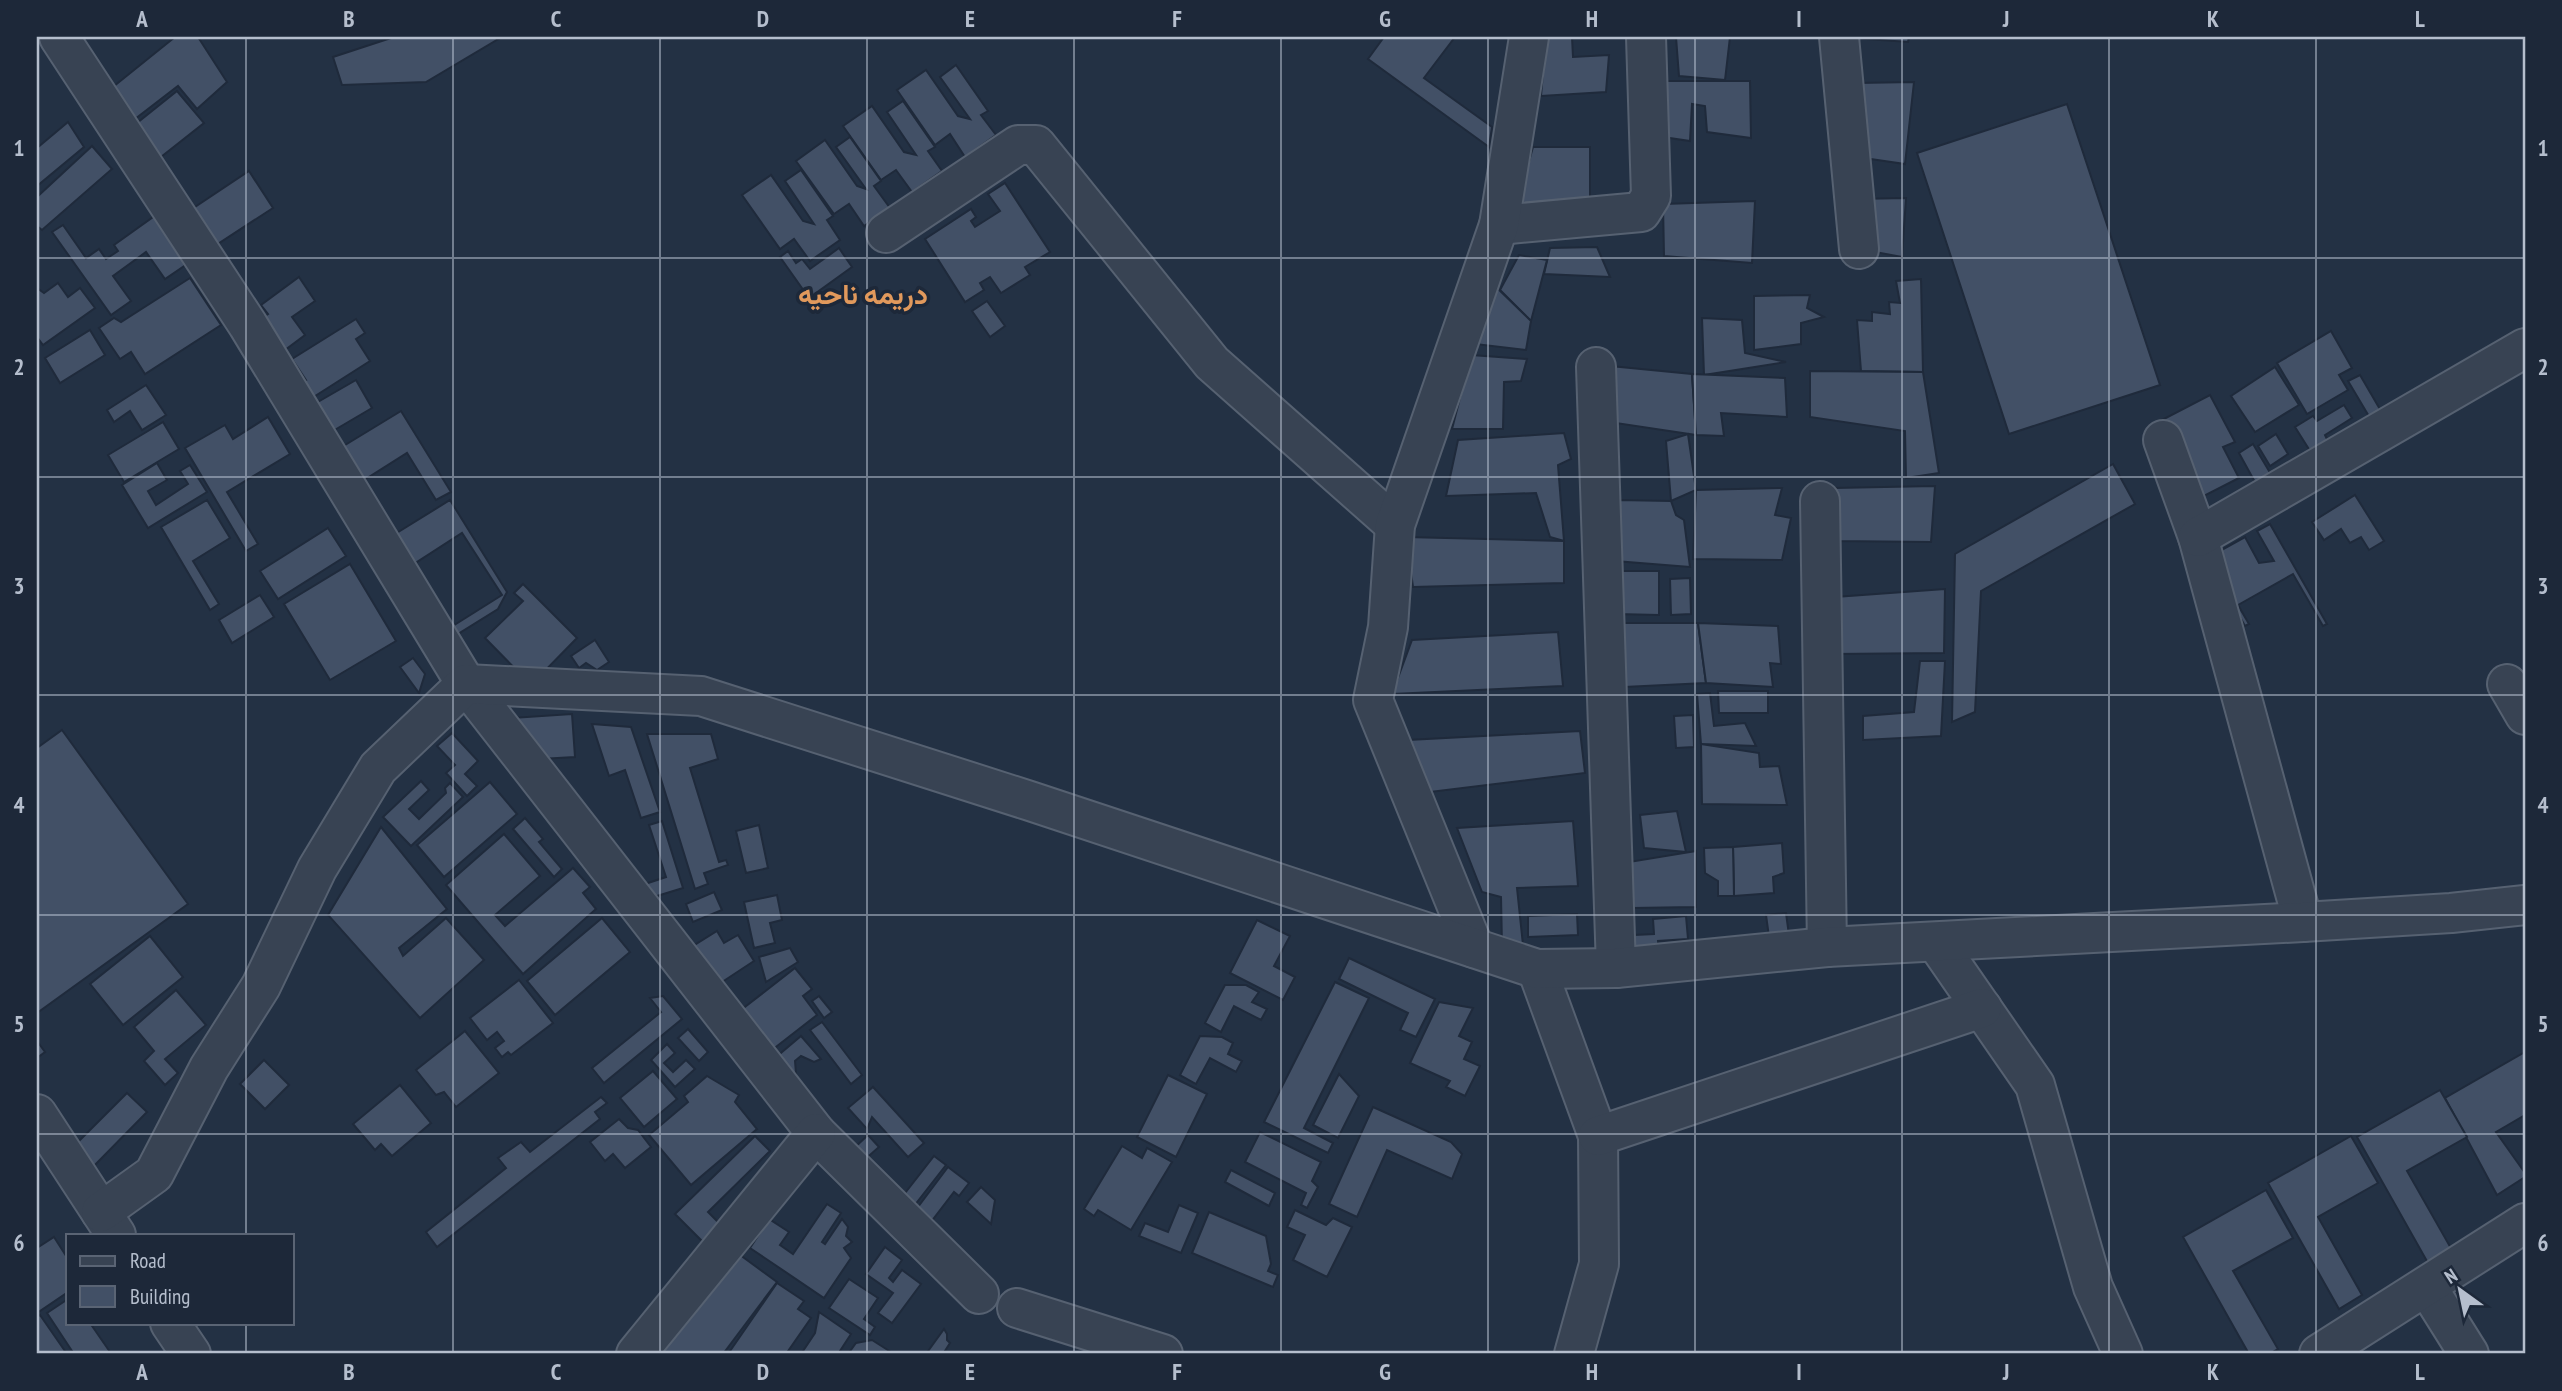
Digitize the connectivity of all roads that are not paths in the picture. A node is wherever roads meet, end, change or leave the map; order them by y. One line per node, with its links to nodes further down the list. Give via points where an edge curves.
1 (59, 37): 14 (street, via 248,325)
2 (1530, 37): 5 (street)
3 (1646, 37): 5 (street, via 1651,196 1646,208)
4 (1839, 37): 7 (street)
5 (1499, 225): 12 (street)
6 (886, 233): 12 (street, via 1018,145 1036,145 1212,363)
7 (1859, 248)
8 (2525, 348): 13 (street)
9 (1596, 367): 20 (street)
10 (2163, 440): 13 (street)
11 (1820, 501): 18 (street)
12 (1395, 525): 19 (street, via 1388,627 1373,700)
13 (2199, 537): 16 (street)
14 (466, 684): 19 (street, via 701,696); 24 (street); 27 (street, via 378,768 317,869 261,986 209,1068 154,1174)
15 (2525, 905): 16 (street)
16 (2303, 922): 17 (street)
17 (1936, 942): 18 (street); 22 (street)
18 (1827, 947): 20 (street)
19 (1474, 948): 21 (street)
20 (1616, 968): 21 (street)
21 (1538, 970): 25 (street)
22 (1982, 1008): 25 (street); 34 (street, via 2035,1085 2093,1287)
23 (37, 1114): 27 (street)
24 (816, 1133): 29 (street); 31 (street)
25 (1598, 1136): 33 (street, via 1598,1264)
26 (2525, 1223): 28 (street)
27 (108, 1224)
28 (2427, 1287): 35 (street); 36 (street)
29 (979, 1294)
30 (1017, 1308): 32 (street)
31 (636, 1354)
32 (1163, 1354)
33 (1574, 1354)
34 (2123, 1354)
35 (2319, 1354)
36 (2469, 1354)

